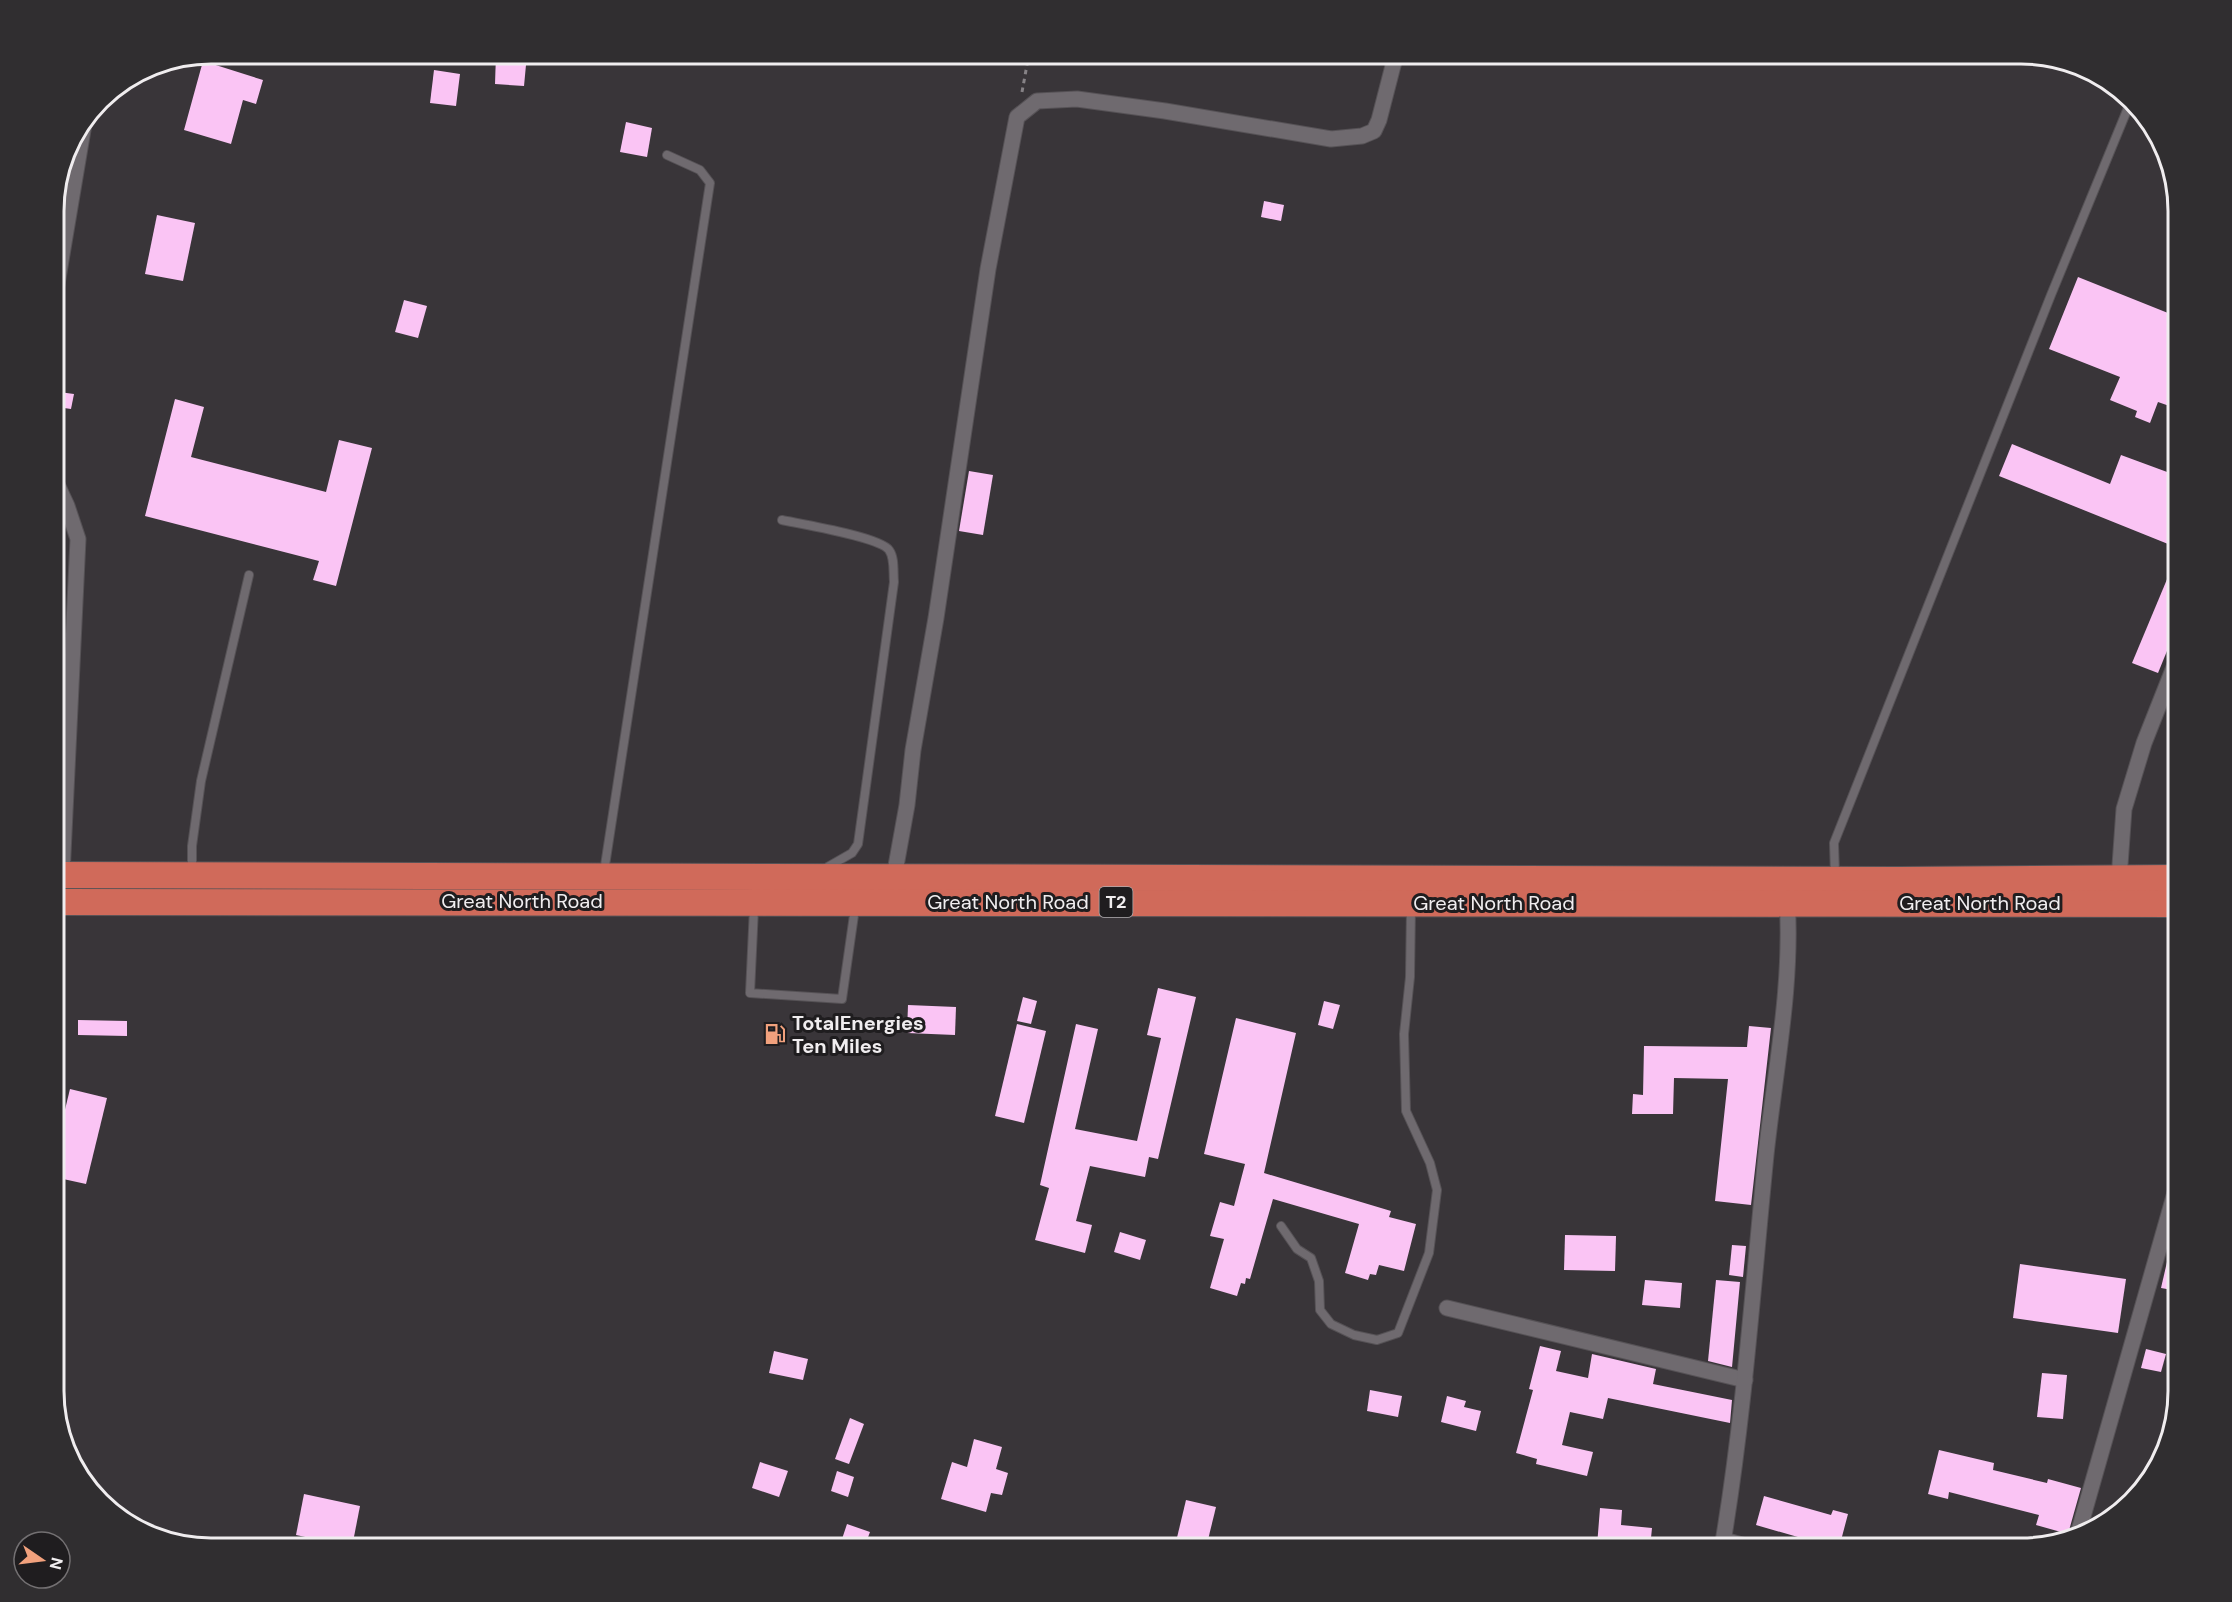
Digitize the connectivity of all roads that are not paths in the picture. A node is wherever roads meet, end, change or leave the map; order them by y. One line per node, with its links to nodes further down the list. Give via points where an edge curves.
1 (1393, 64): 15 (street, via 1379,120 1374,131 1362,136 1331,139 1077,99 1037,101 1017,117 988,269)
2 (2127, 111): 21 (lane, via 1834,843)
3 (80, 147): 5 (street)
4 (667, 155): 13 (lane, via 700,170 710,183)
5 (65, 237)
6 (65, 502): 10 (street, via 78,539)
7 (782, 520): 14 (lane, via 871,540 888,548 893,557 894,582 858,844 852,853)
8 (249, 575): 12 (lane, via 201,781)
9 (2168, 682): 17 (street, via 2124,809)
10 (65, 757)
11 (65, 875): 12 (highway, Great North Road / T2)
12 (192, 875): 13 (highway, Great North Road / T2)
13 (603, 876): 18 (highway, Great North Road / T2)
14 (810, 877): 18 (highway, Great North Road / T2); 19 (highway, Great North Road / T2)
15 (894, 877): 19 (highway, Great North Road / T2); 20 (highway, Great North Road / T2)
16 (2168, 878): 17 (highway, Great North Road / T2)
17 (2119, 879): 21 (highway, Great North Road / T2)
18 (756, 889): 19 (highway, Great North Road / T2); 19 (lane, via 750,993 842,999); 22 (highway, Great North Road / T2)
19 (855, 889): 23 (highway, Great North Road / T2)
20 (1787, 891): 21 (highway, Great North Road / T2); 23 (highway, Great North Road / T2); 28 (street, via 1786,995 1766,1153)
21 (1836, 891): 24 (highway, Great North Road / T2)
22 (65, 902)
23 (1411, 903): 26 (lane, via 1404,1034 1406,1112 1430,1163 1437,1190 1429,1253 1398,1333 1377,1340 1353,1335 1331,1324 1320,1310 1311,1258 1297,1249)
24 (2168, 904)
25 (2168, 1217): 29 (street)
26 (1281, 1226)
27 (1447, 1308): 28 (street)
28 (1745, 1380): 30 (street)
29 (2081, 1524)
30 (1724, 1538)

